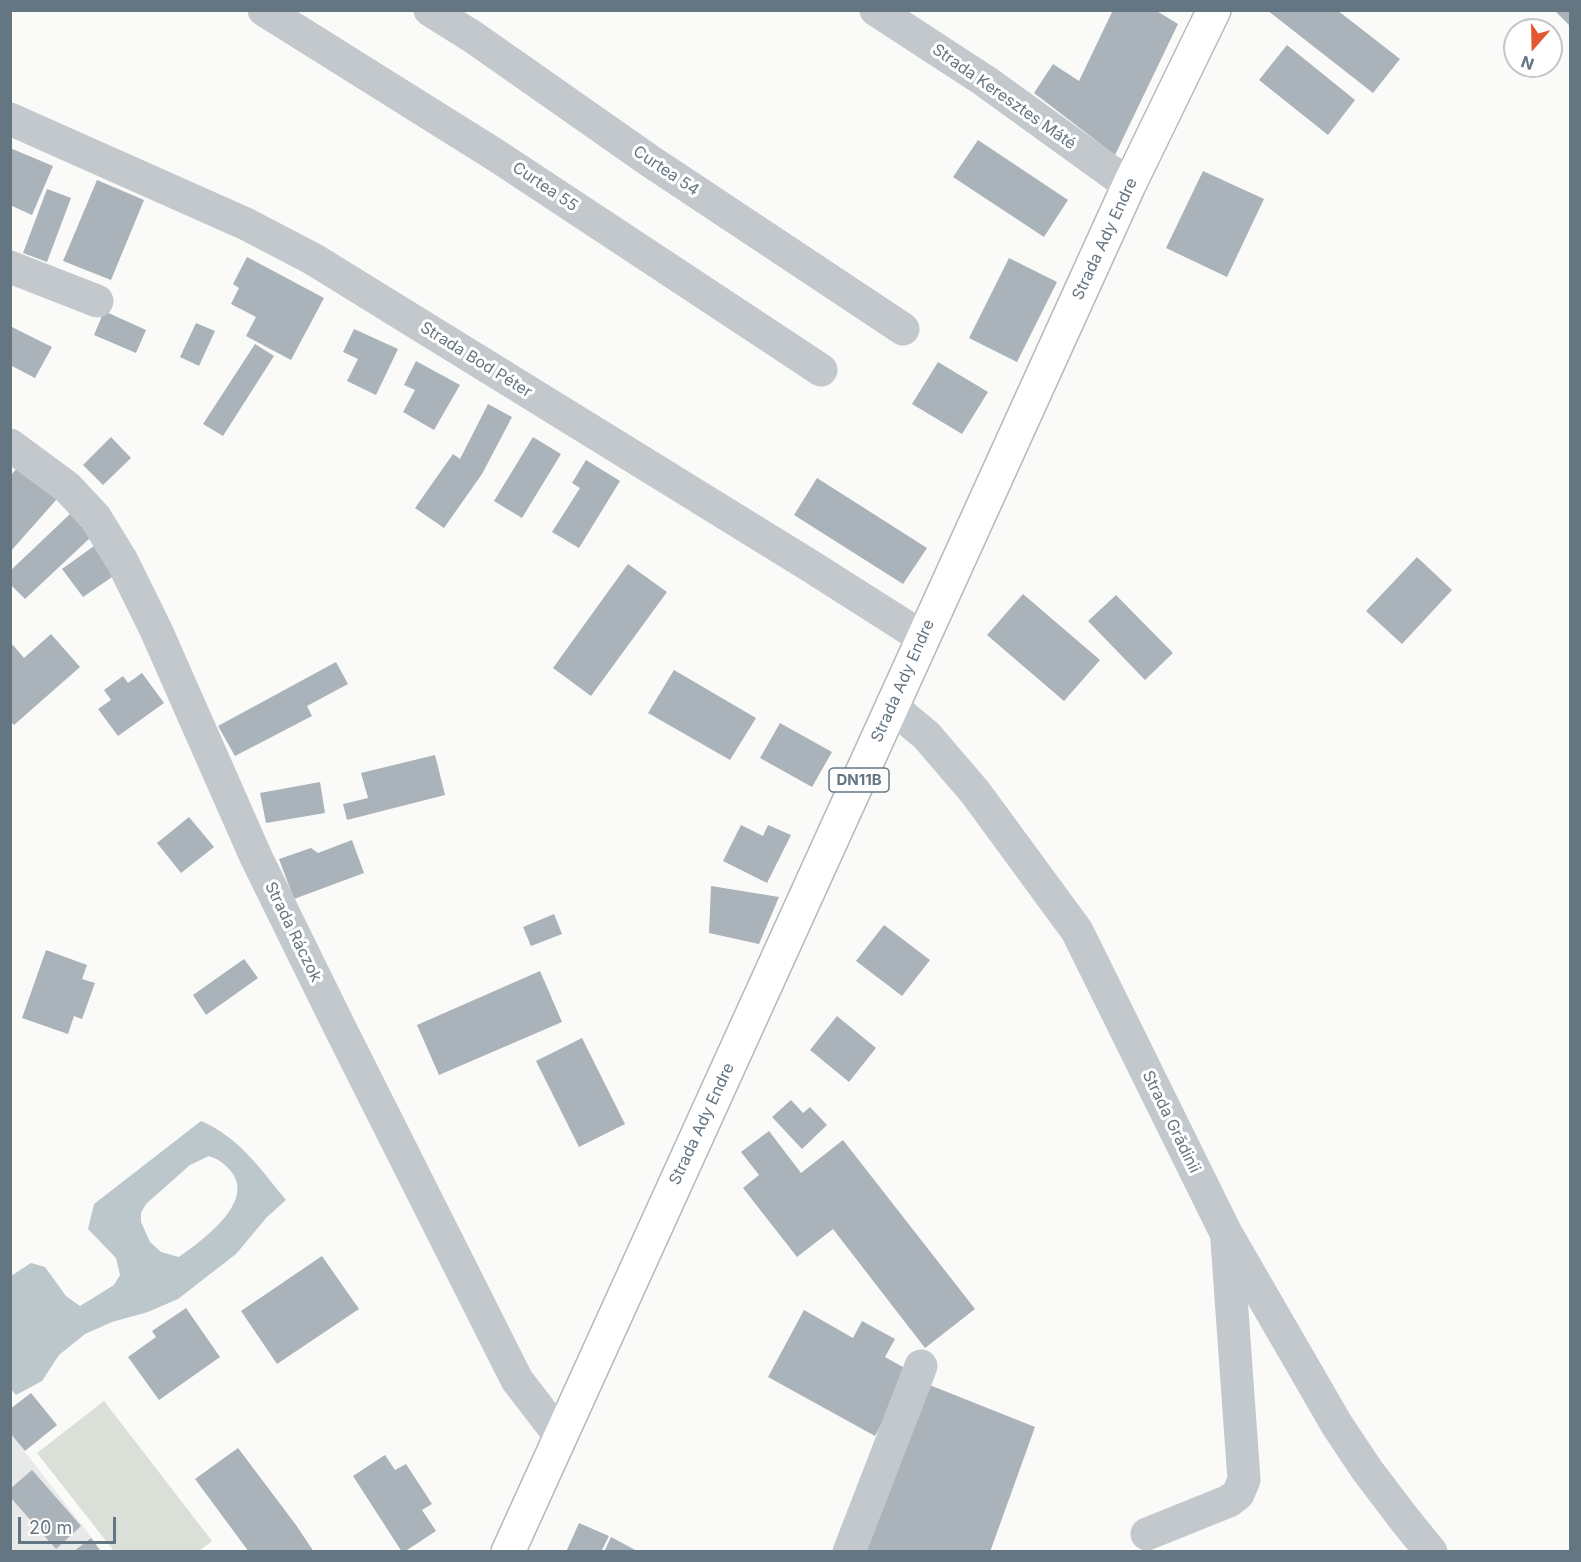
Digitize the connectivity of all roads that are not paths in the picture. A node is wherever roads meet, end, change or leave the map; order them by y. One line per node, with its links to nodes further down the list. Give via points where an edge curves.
1 (264, 10): 10 (street, Curtea 55, via 497,156)
2 (430, 10): 9 (street, Curtea 54)
3 (876, 10): 6 (street, Strada Keresztes Máté, via 985,81)
4 (1214, 10): 6 (main road, Strada Ady Endre / DN11B)
5 (10, 119): 12 (street, Strada Bod Péter, via 246,224 313,259)
6 (1129, 185): 12 (main road, Strada Ady Endre / DN11B)
7 (10, 267): 8 (street)
8 (96, 301)
9 (903, 329)
10 (821, 370)
11 (10, 445): 16 (street, Strada Ráczok, via 67,487 96,517 122,561 256,857 334,1016 517,1380)
12 (922, 637): 13 (main road, Strada Ady Endre / DN11B)
13 (892, 707): 14 (street, Strada Grădinii, via 926,735 975,792 1077,931); 16 (main road, Strada Ady Endre / DN11B)
14 (1226, 1233): 17 (street, via 1244,1480 1239,1494 1229,1501); 20 (street, Strada Grădinii, via 1337,1425)
15 (921, 1366): 19 (street)
16 (560, 1436): 18 (main road, Strada Ady Endre / DN11B)
17 (1147, 1533)
18 (508, 1551)
19 (849, 1551)
20 (1431, 1551)

